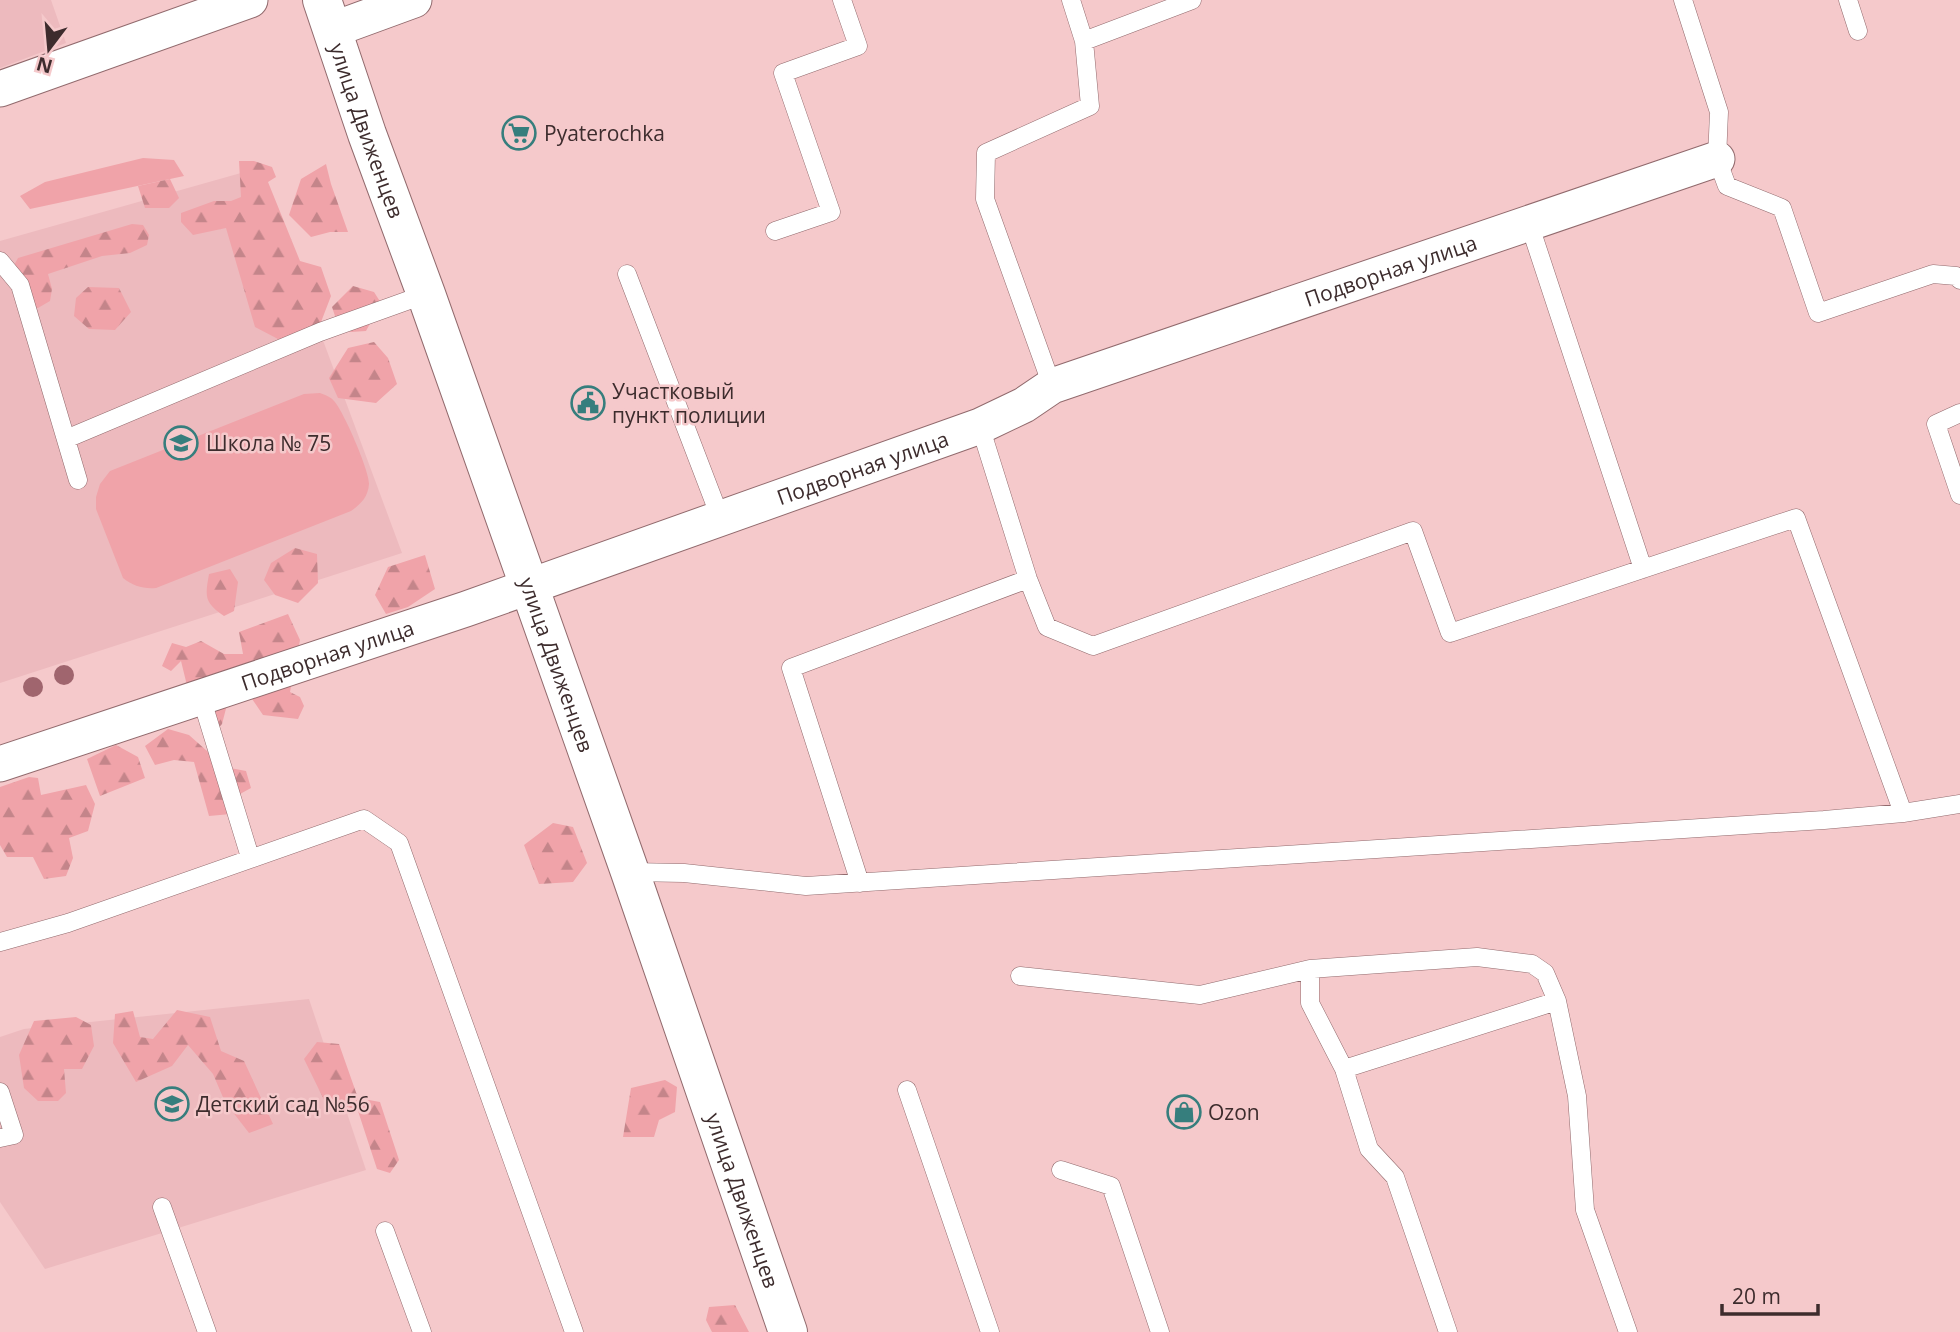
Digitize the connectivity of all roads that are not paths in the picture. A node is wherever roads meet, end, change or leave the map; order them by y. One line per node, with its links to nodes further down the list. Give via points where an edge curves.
1 (250, 0): 11 (street)
2 (414, 0): 8 (street)
3 (842, 0): 14 (lane, via 858,46 783,73 831,212)
4 (1070, 0): 10 (lane)
5 (1192, 0): 10 (lane)
6 (1683, 0): 12 (lane, via 1719,112)
7 (1848, 0): 9 (lane)
8 (327, 15): 18 (street, улица Движенцев)
9 (1858, 30)
10 (1084, 41): 19 (lane, via 1090,106 986,153 985,199)
11 (0, 89)
12 (1717, 159): 13 (street, Подворная улица); 17 (lane, via 1727,186 1782,208 1818,313 1933,274)
13 (1529, 223): 19 (street, Подворная улица); 26 (lane)
14 (775, 231)
15 (0, 261): 22 (lane, via 20,285)
16 (627, 274): 25 (lane)
17 (1960, 280)
18 (426, 294): 22 (lane, via 320,332); 28 (street, улица Движенцев)
19 (1052, 386): 21 (street, Подворная улица)
20 (1960, 414): 24 (lane, via 1936,424)
21 (980, 426): 25 (street, Подворная улица); 27 (lane)
22 (66, 439): 23 (lane)
23 (78, 480)
24 (1960, 495)
25 (720, 517): 28 (street, Подворная улица)
26 (1643, 569): 27 (lane, via 1450,633 1413,531 1093,646 1047,627); 32 (lane, via 1796,518)
27 (1028, 579): 35 (lane, via 791,668)
28 (530, 587): 29 (street, Подворная улица); 34 (street, улица Движенцев)
29 (201, 696): 30 (street, Подворная улица); 33 (lane)
30 (0, 764)
31 (1960, 804): 32 (lane)
32 (1903, 813): 35 (lane)
33 (250, 858): 36 (lane, via 68,923); 49 (lane, via 364,819 399,843)
34 (630, 872): 35 (lane, via 806,886); 50 (street, улица Движенцев)
35 (860, 883)
36 (0, 942)
37 (1310, 969): 38 (lane, via 1200,995); 39 (lane, via 1477,957 1532,964 1545,973); 40 (lane, via 1310,1003)
38 (1020, 976)
39 (1556, 1001): 40 (lane); 54 (lane, via 1577,1096 1586,1210)
40 (1344, 1069): 53 (lane, via 1369,1149 1395,1177)
41 (907, 1090): 51 (lane)
42 (0, 1091): 43 (lane, via 14,1135)
43 (0, 1138)
44 (1061, 1170): 52 (lane, via 1111,1186)
45 (162, 1207): 47 (lane)
46 (385, 1231): 48 (lane)
47 (207, 1332)
48 (422, 1332)
49 (574, 1332)
50 (788, 1332)
51 (990, 1332)
52 (1160, 1332)
53 (1448, 1332)
54 (1628, 1332)

